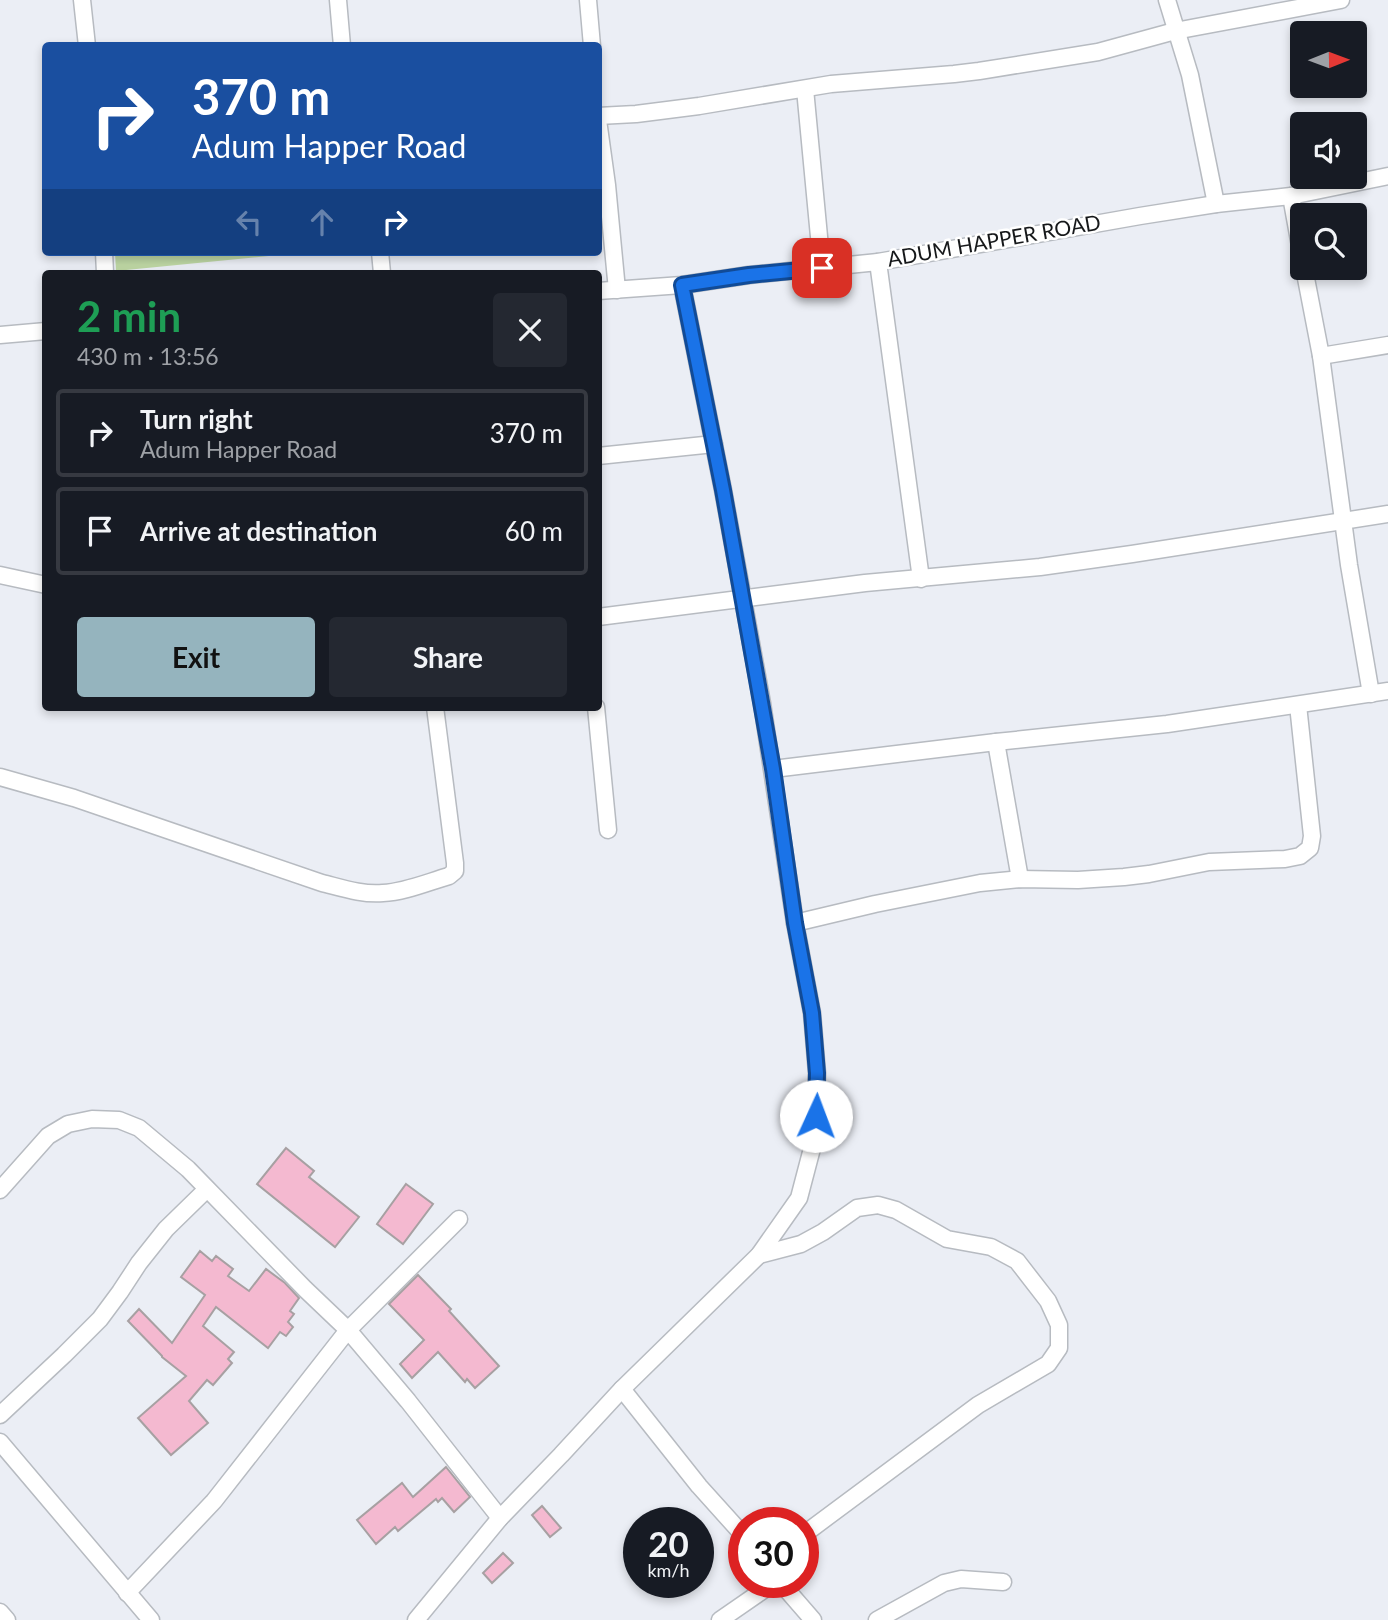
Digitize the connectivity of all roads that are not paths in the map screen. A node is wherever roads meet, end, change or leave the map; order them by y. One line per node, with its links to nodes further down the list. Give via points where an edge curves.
1 (82, 0): 7 (street)
2 (338, 0): 8 (street)
3 (588, 0): 9 (street)
4 (1167, 0): 6 (street)
5 (1341, 0): 6 (street)
6 (1175, 31): 10 (street, via 1098,52 979,71); 16 (street, via 1190,75)
7 (87, 42)
8 (342, 42)
9 (592, 42)
10 (805, 89): 11 (street); 18 (street)
11 (602, 118)
12 (602, 148): 21 (street)
13 (1388, 176): 14 (street, ADUM HAPPER ROAD)
14 (1291, 196): 15 (street); 16 (street, ADUM HAPPER ROAD)
15 (1292, 203)
16 (1216, 204): 17 (street, ADUM HAPPER ROAD)
17 (878, 262): 18 (street, ADUM HAPPER ROAD); 32 (street)
18 (822, 268): 20 (street, ADUM HAPPER ROAD)
19 (1306, 280): 26 (street)
20 (682, 285): 21 (street, ADUM HAPPER ROAD); 27 (street)
21 (617, 290): 22 (street, ADUM HAPPER ROAD)
22 (602, 291)
23 (42, 331): 24 (street)
24 (0, 335)
25 (1388, 345): 26 (street)
26 (1321, 356): 30 (street)
27 (714, 444): 28 (street); 34 (street)
28 (602, 456)
29 (1388, 514): 30 (street)
30 (1343, 522): 32 (street); 37 (street)
31 (0, 575): 33 (street)
32 (921, 579): 34 (street)
33 (42, 584)
34 (741, 598): 35 (street); 42 (street)
35 (602, 616)
36 (1388, 691): 37 (street)
37 (1371, 694): 38 (street)
38 (1298, 705): 41 (street); 45 (street, via 1312,836 1310,848 1300,856 1209,862 1124,877)
39 (436, 711): 43 (street, via 455,871 393,892 372,893 322,883)
40 (596, 711): 44 (street)
41 (996, 742): 42 (street); 45 (street)
42 (773, 769): 46 (street)
43 (0, 777)
44 (608, 830)
45 (1020, 879): 46 (street, via 938,891)
46 (795, 923): 50 (street, via 812,1013 817,1073 815,1138 799,1198)
47 (207, 1189): 48 (street, via 139,1128 92,1119 68,1124 48,1136); 51 (street); 53 (street, via 166,1229 100,1319)
48 (0, 1190)
49 (459, 1219): 51 (street)
50 (759, 1255): 52 (street); 57 (street, via 801,1244 857,1208 878,1205 897,1210 947,1239 991,1247 1017,1261 1048,1301 1059,1325 1059,1349 1048,1364 978,1405)
51 (348, 1330): 55 (street); 59 (street, via 214,1501)
52 (622, 1389): 55 (street); 56 (street)
53 (0, 1415)
54 (0, 1442): 59 (street)
55 (500, 1517): 65 (street)
56 (728, 1518)
57 (819, 1523)
58 (1003, 1582): 68 (street, via 961,1579 944,1583)
59 (128, 1593): 64 (street)
60 (752, 1598): 66 (street)
61 (794, 1598): 67 (street)
62 (0, 1612): 63 (street)
63 (7, 1620)
64 (151, 1620)
65 (416, 1620)
66 (720, 1620)
67 (813, 1620)
68 (877, 1620)

